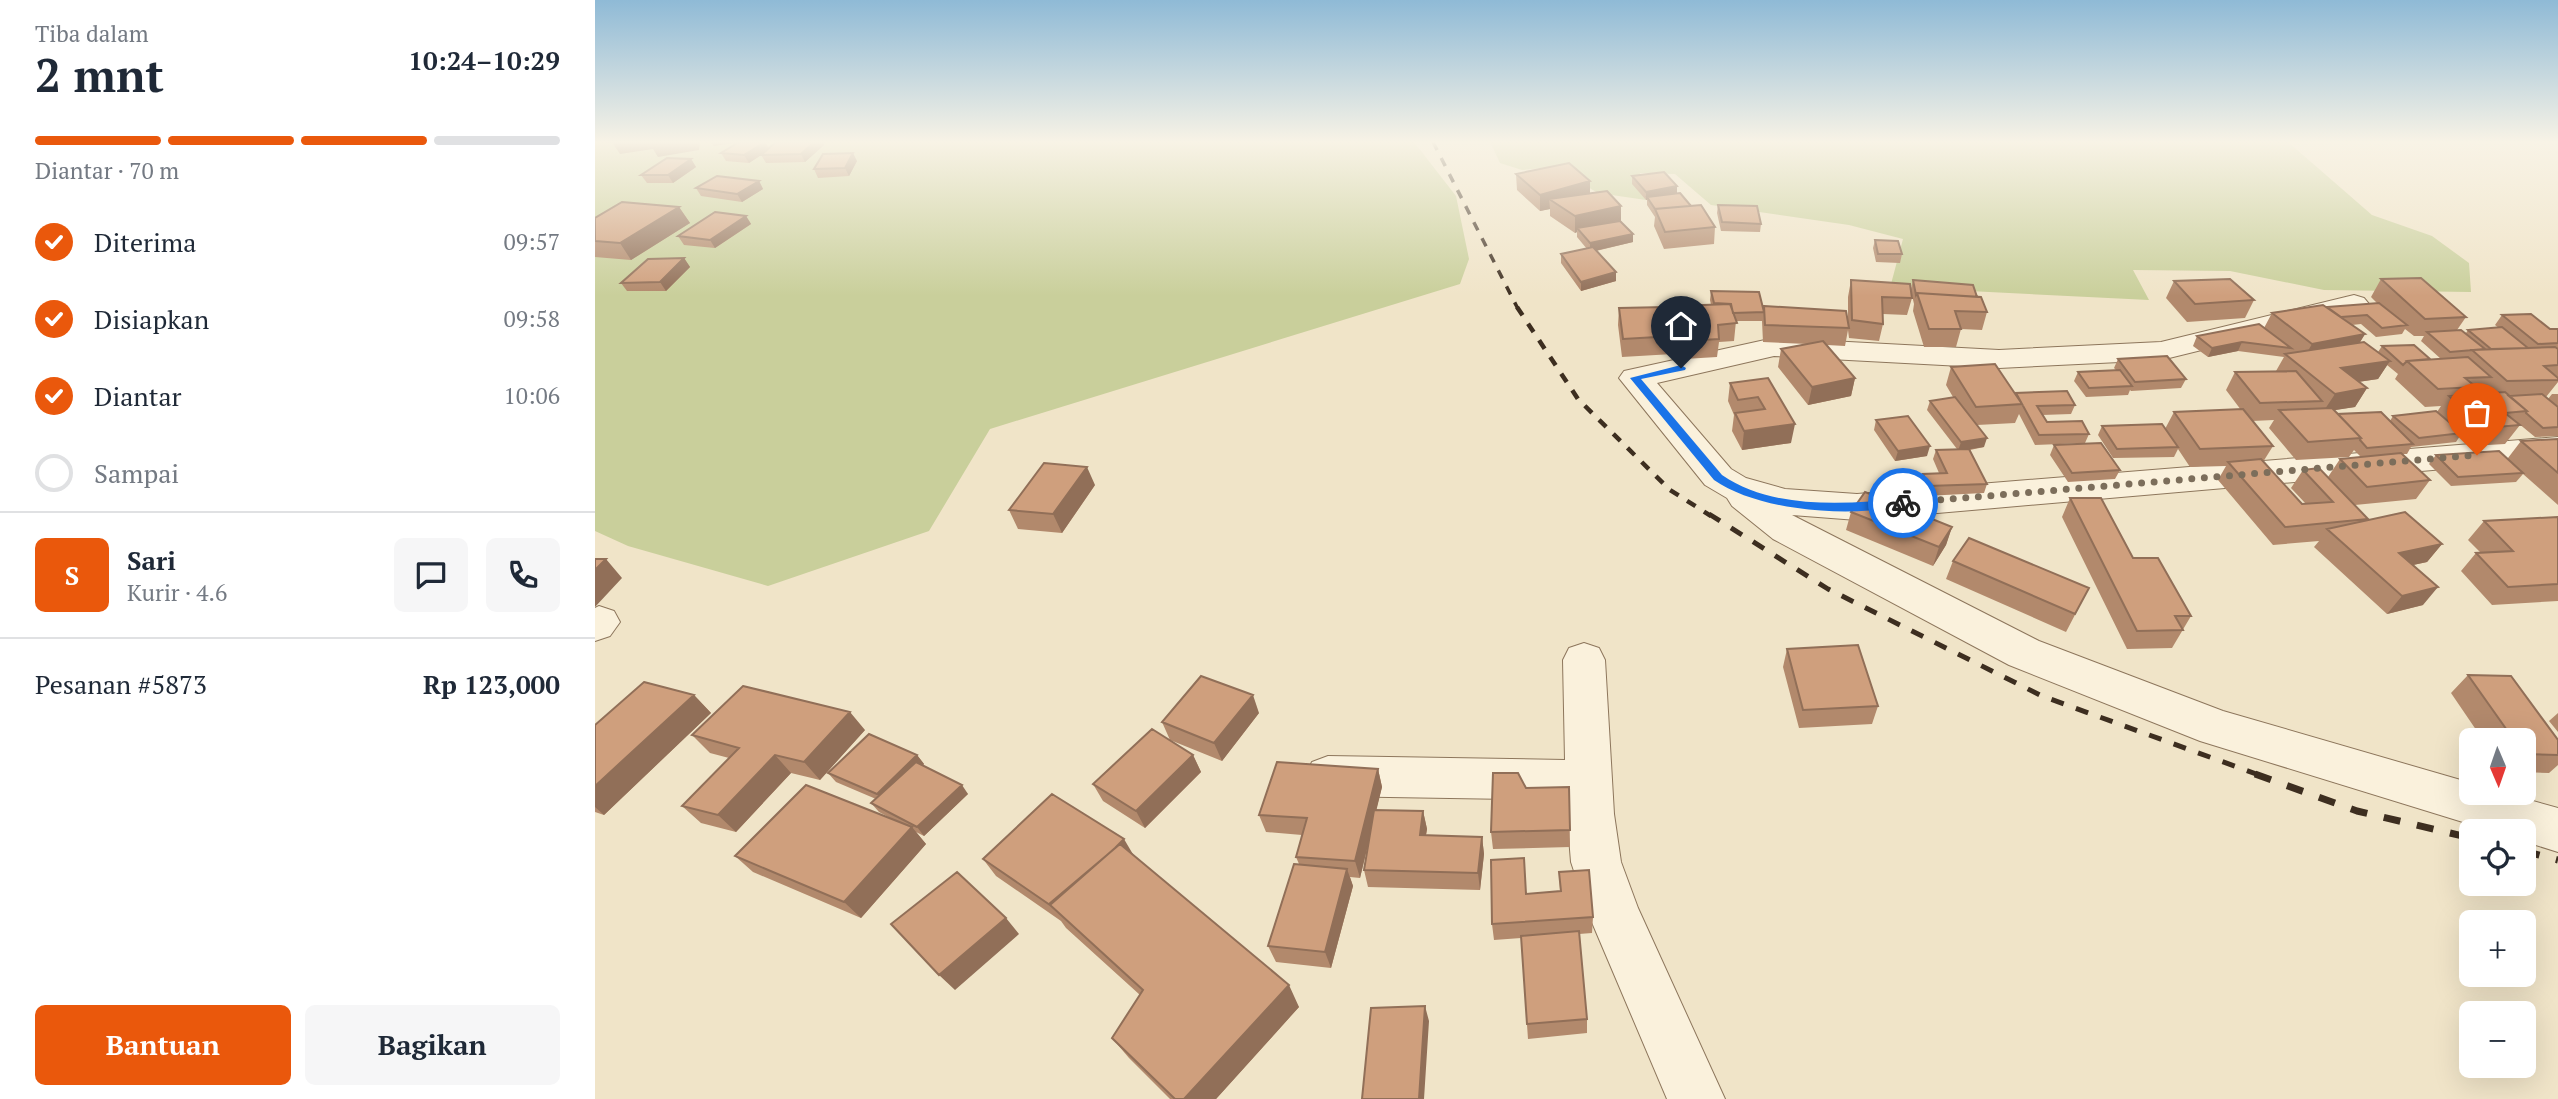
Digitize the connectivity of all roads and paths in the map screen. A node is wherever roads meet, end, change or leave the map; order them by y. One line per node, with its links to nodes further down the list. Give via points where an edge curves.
1 (2354, 304): 3 (street, via 2161,351 1999,359 1774,347 1635,378 1718,477)
2 (2558, 448): 3 (street, via 1857,507 1800,505)
3 (1735, 489): 7 (street, via 1786,530 2024,653 2216,728)
4 (1584, 660): 6 (street)
5 (1316, 776): 6 (street)
6 (1589, 780): 8 (street, via 1596,862 1603,885)
7 (2558, 830)
8 (1696, 1099)

